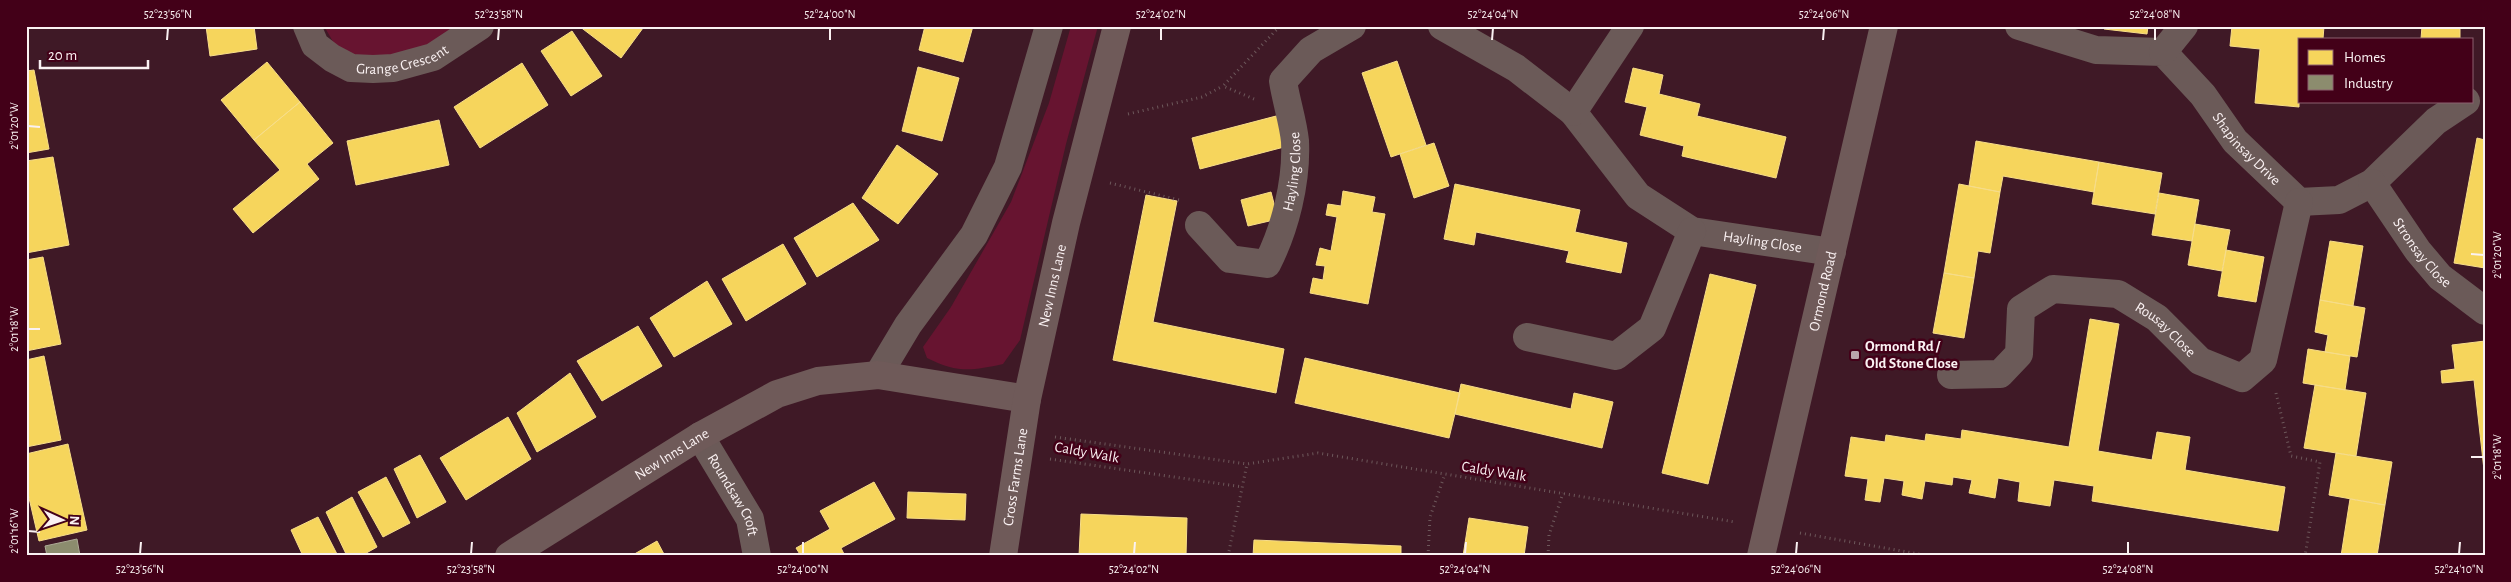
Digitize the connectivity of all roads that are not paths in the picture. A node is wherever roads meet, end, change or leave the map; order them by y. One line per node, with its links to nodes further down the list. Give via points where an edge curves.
1 (308, 26): 2 (street, Grange Crescent, via 315,45 332,58 350,68 372,69 393,68 433,57)
2 (480, 26)
3 (1049, 26): 23 (street, via 1008,167 974,235 908,325)
4 (1117, 26): 25 (street, New Inns Lane, via 1066,223)
5 (1352, 26): 18 (street, Hayling Close, via 1312,50 1283,81 1295,142 1291,190 1281,236 1267,264 1230,259)
6 (1442, 26): 15 (street, Hayling Close, via 1516,68)
7 (1630, 26): 15 (street)
8 (1884, 26): 20 (street, Ormond Road)
9 (2019, 26): 11 (street, via 2096,50)
10 (2184, 26): 11 (street)
11 (2163, 52): 17 (street, Shapinsay Drive, via 2203,95 2235,141)
12 (2485, 89): 13 (street)
13 (2474, 96)
14 (2464, 102): 16 (street, via 2436,121)
15 (1573, 112): 19 (street, Hayling Close, via 1638,196)
16 (2372, 183): 17 (street, via 2339,200); 21 (street, Stronsay Close, via 2418,251 2440,277)
17 (2299, 202): 24 (street, Rousay Close, via 2263,360 2242,378 2200,361 2157,318 2118,294 2052,289 2021,309 2019,354 2000,374)
18 (1198, 225)
19 (1692, 231): 20 (street, Hayling Close); 22 (street, via 1652,328 1616,356)
20 (1832, 252): 30 (street, Ormond Road)
21 (2485, 311)
22 (1527, 337)
23 (878, 375): 25 (street, New Inns Lane); 26 (street, New Inns Lane, via 818,381 777,394)
24 (1952, 375)
25 (1027, 399): 29 (street, Cross Farms Lane)
26 (700, 436): 27 (street, New Inns Lane); 28 (street, Roundsaw Croft, via 750,519)
27 (509, 556)
28 (757, 556)
29 (1003, 556)
30 (1761, 556)

